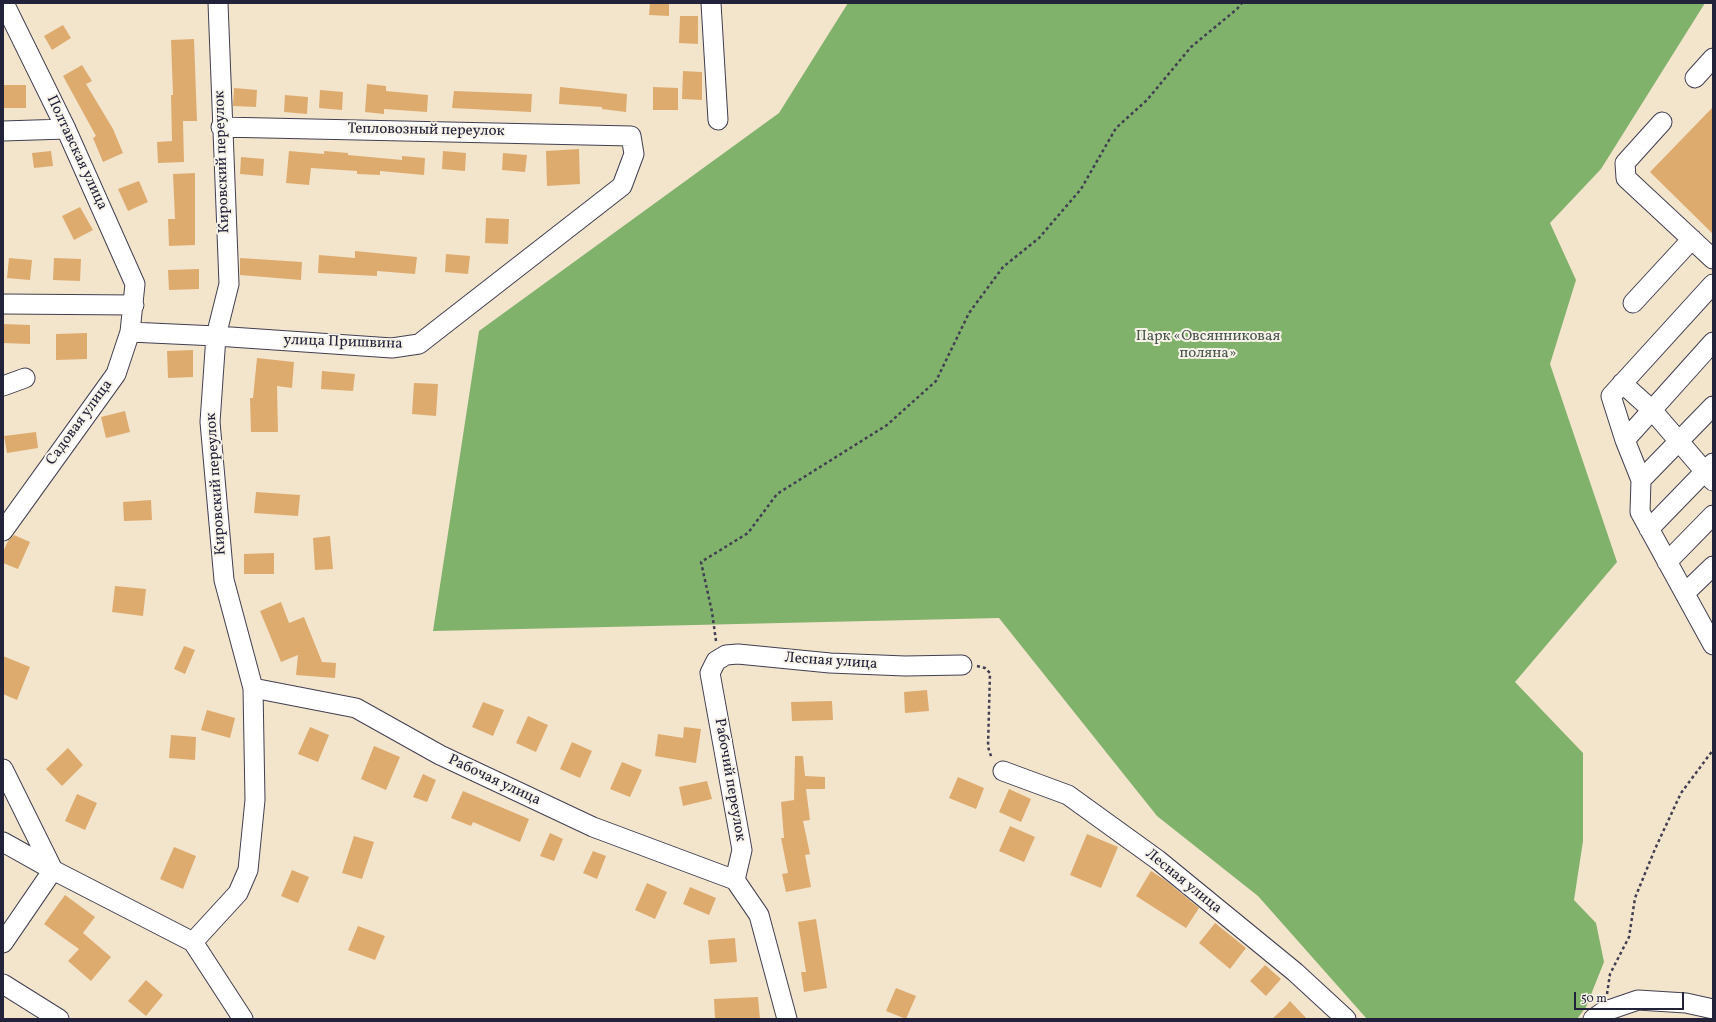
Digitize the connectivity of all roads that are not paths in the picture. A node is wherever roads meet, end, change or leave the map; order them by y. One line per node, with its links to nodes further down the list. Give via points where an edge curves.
1 (4, 3): 9 (street, Полтавская улица)
2 (218, 3): 8 (street, Кировский переулок)
3 (711, 3): 6 (street)
4 (1713, 58): 5 (street)
5 (1695, 78)
6 (718, 120)
7 (1662, 122): 12 (street, via 1626,163 1626,178)
8 (221, 127): 11 (street, Тепловозный переулок, via 631,136 634,154); 19 (street, Кировский переулок, via 229,284)
9 (66, 129): 10 (street); 17 (street, Полтавская улица, via 135,284)
10 (3, 131)
11 (622, 186): 19 (street, улица Пришвина, via 420,344 392,348)
12 (1692, 240): 13 (street); 15 (street)
13 (1713, 259)
14 (1713, 284): 22 (street)
15 (1633, 302)
16 (3, 304): 17 (street)
17 (134, 305): 18 (street, Садовая улица)
18 (130, 332): 19 (street, улица Пришвина); 32 (street, Садовая улица, via 116,374)
19 (216, 336): 40 (street, Кировский переулок, via 210,422 224,580)
20 (1713, 342): 25 (street)
21 (25, 378): 23 (street)
22 (1622, 383): 25 (street); 26 (street, via 1611,396)
23 (3, 386)
24 (1713, 406): 27 (street)
25 (1652, 410): 26 (street); 27 (street)
26 (1625, 440): 29 (street)
27 (1679, 441): 28 (street); 29 (street)
28 (1711, 471): 31 (street)
29 (1641, 480): 31 (street, via 1640,512)
30 (1713, 515): 33 (street)
31 (1649, 529): 33 (street)
32 (3, 531)
33 (1667, 562): 35 (street)
34 (1713, 566): 35 (street)
35 (1685, 593): 36 (street)
36 (1708, 623): 37 (street)
37 (1713, 645)
38 (962, 665): 39 (street, Лесная улица, via 830,663 738,654 726,655)
39 (713, 667): 45 (street, Рабочий переулок, via 742,850)
40 (253, 688): 45 (street, Рабочая улица, via 356,708 440,755 593,827); 46 (street, Кировский переулок, via 255,800 248,870 238,893)
41 (3, 769): 44 (street)
42 (1003, 771): 54 (street, Лесная улица, via 1068,795 1158,860 1295,972)
43 (3, 842): 44 (street)
44 (53, 870): 46 (street); 47 (street)
45 (735, 880): 53 (street, via 759,915)
46 (192, 942): 52 (street)
47 (3, 943)
48 (3, 984): 51 (street)
49 (1713, 1010): 50 (street, via 1686,1003 1638,1000)
50 (1598, 1016)
51 (59, 1019)
52 (244, 1019)
53 (787, 1019)
54 (1346, 1019)

